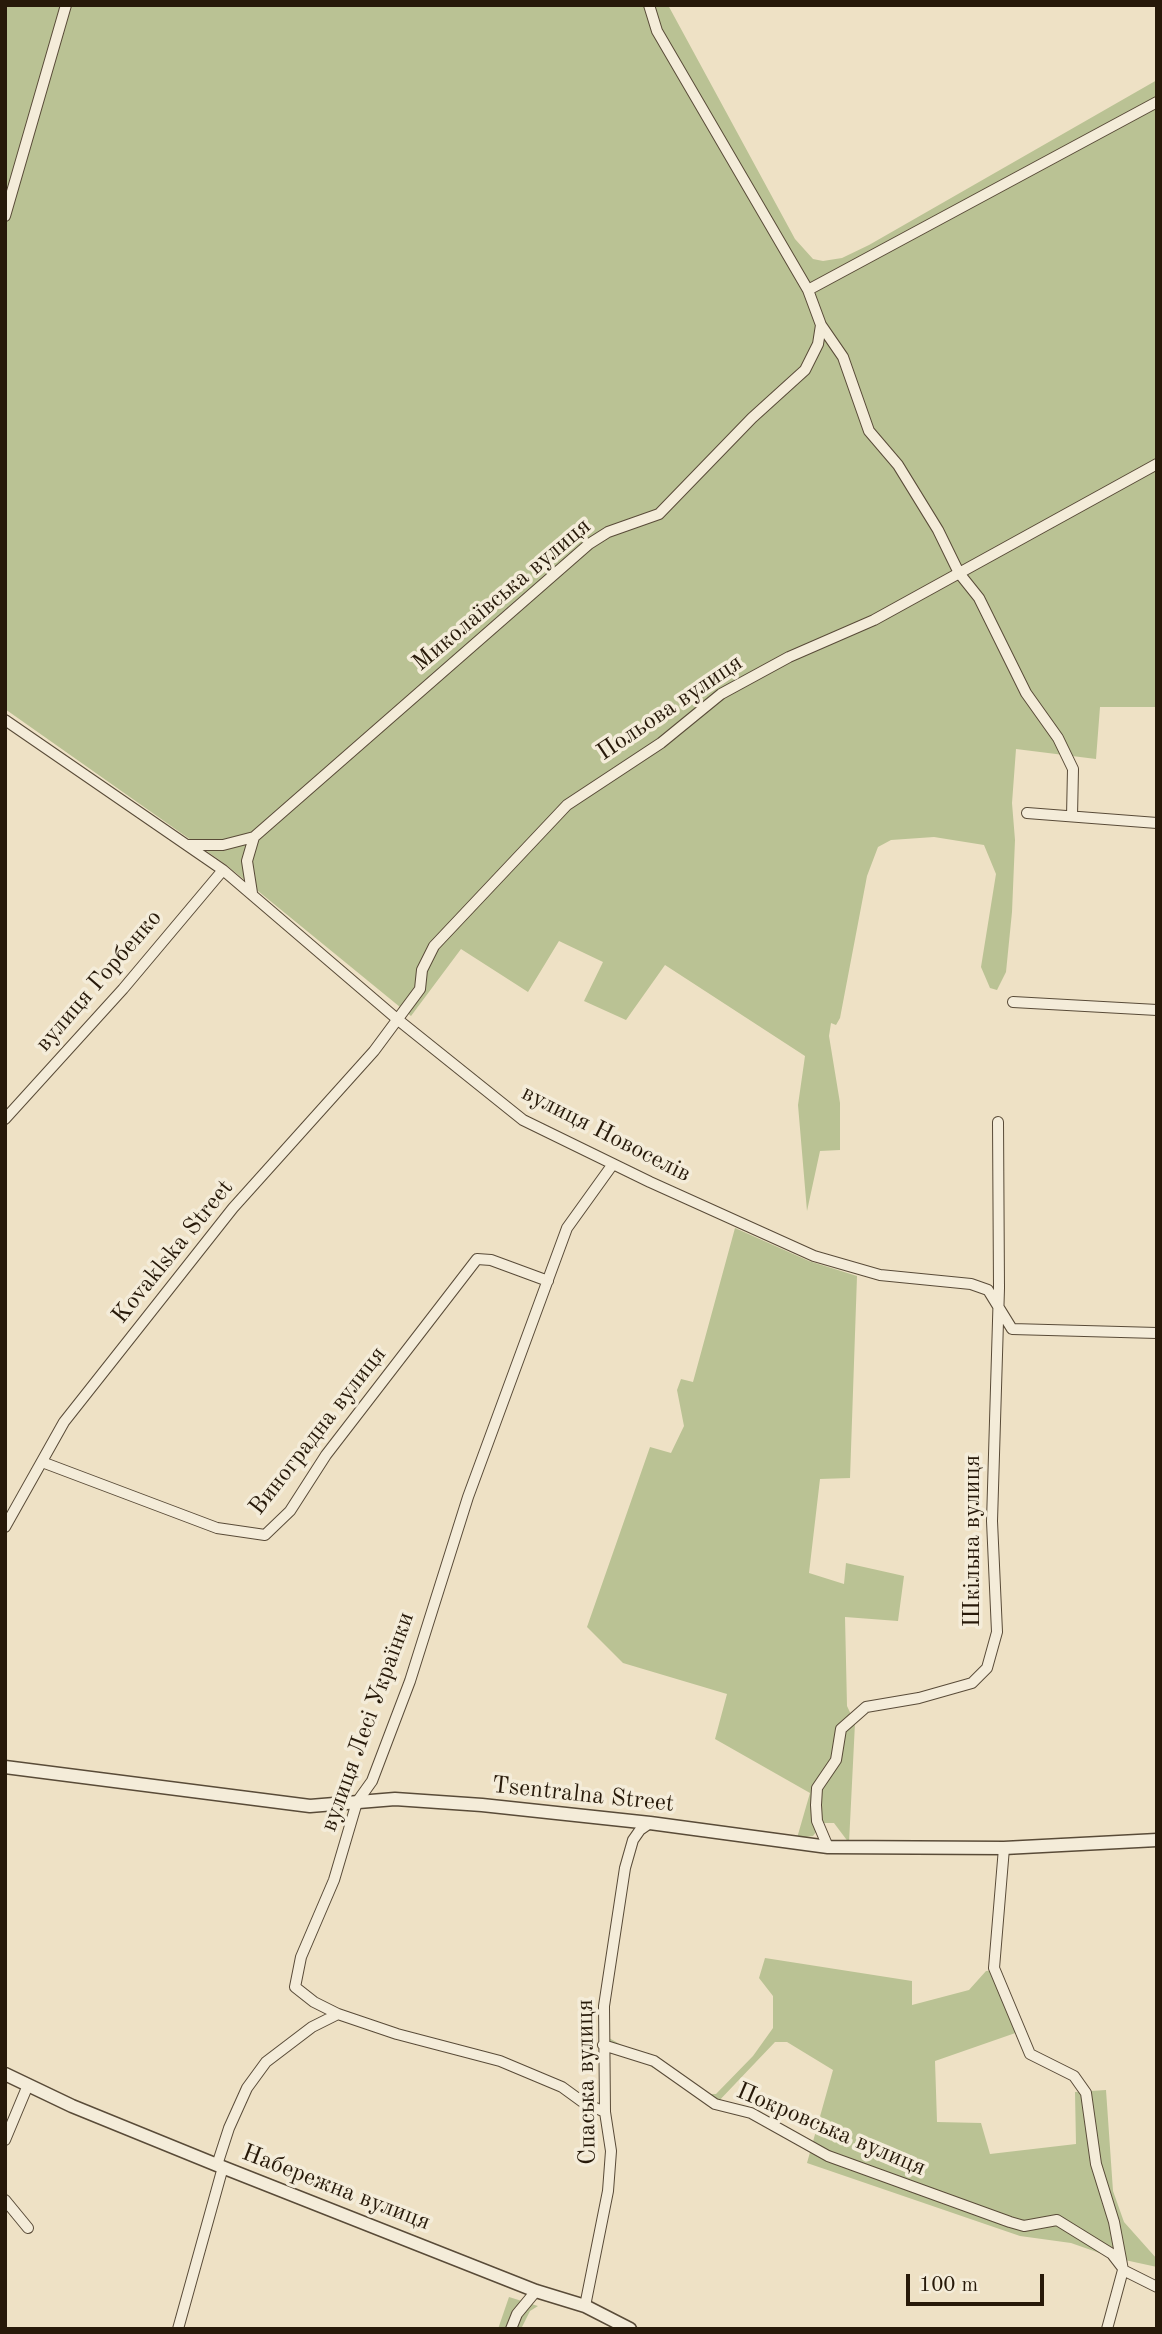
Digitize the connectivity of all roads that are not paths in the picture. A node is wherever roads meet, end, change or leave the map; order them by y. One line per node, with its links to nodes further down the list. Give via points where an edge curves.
1 (66, 5): 4 (street)
2 (649, 5): 5 (street, via 657,31)
3 (1157, 102): 5 (street)
4 (5, 216)
5 (808, 289): 6 (street)
6 (821, 325): 8 (street, via 843,357 869,431 898,465); 13 (street, Миколаївська вулиця, via 818,344 805,370 659,514 608,532 589,544)
7 (1157, 464): 8 (street, Польова вулиця)
8 (959, 572): 11 (street, via 979,598 1026,693 1058,738 1073,769); 19 (street, Польова вулиця, via 874,620 720,694 661,743 587,789 434,946 422,970 420,989)
9 (5, 720): 14 (street, вулиця Новоселів)
10 (1027, 813): 11 (street)
11 (1072, 816): 12 (street)
12 (1157, 823)
13 (254, 837): 14 (street, Миколаївська вулиця, via 223,845); 16 (street, via 247,861)
14 (187, 845): 15 (street, вулиця Новоселів)
15 (223, 870): 16 (street, вулиця Новоселів); 20 (street, вулиця Горбенко)
16 (252, 894): 19 (street, вулиця Новоселів)
17 (1013, 1002): 18 (street)
18 (1157, 1010)
19 (397, 1019): 22 (street, вулиця Новоселів, via 523,1120); 26 (street, Kovaklska Street, via 374,1051 233,1208 64,1422)
20 (5, 1119)
21 (998, 1122): 24 (street, Шкільна вулиця)
22 (613, 1164): 23 (street, вулиця Лесі Українки, via 567,1228); 24 (street, вулиця Новоселів, via 814,1256 880,1275 971,1284 988,1290)
23 (548, 1281): 26 (street, Виноградна вулиця, via 477,1259 326,1455 290,1511 265,1535 217,1528); 29 (street, вулиця Лесі Українки, via 464,1510 410,1681 372,1781)
24 (999, 1311): 25 (street, вулиця Новоселів, via 1012,1329); 32 (street, Шкільна вулиця, via 992,1521 997,1632 987,1668 972,1683 866,1707 841,1729 835,1760 817,1788 817,1821)
25 (1157, 1334)
26 (42, 1462): 27 (street, Kovaklska Street)
27 (5, 1527)
28 (5, 1767): 29 (street, Tsentralna Street, via 310,1805)
29 (358, 1802): 30 (street, Tsentralna Street, via 482,1805); 34 (street, вулиця Лесі Українки, via 334,1880 301,1957 295,1987)
30 (650, 1823): 32 (street, Tsentralna Street); 35 (street, Спаська вулиця, via 633,1840 625,1868 604,2006)
31 (1157, 1840): 33 (street, Tsentralna Street)
32 (828, 1847): 33 (street, Tsentralna Street)
33 (1003, 1848): 43 (street, via 993,1968 1030,2054 1074,2076 1086,2093 1096,2164 1114,2222)
34 (338, 2014): 38 (street, via 500,2062 562,2087); 40 (street, via 312,2027 266,2062 247,2088 229,2128)
35 (603, 2045): 38 (street, Спаська вулиця); 43 (street, Покровська вулиця, via 654,2062 715,2104 751,2113 835,2159 1017,2224 1057,2220 1112,2254)
36 (5, 2074): 37 (street, Набережна вулиця)
37 (28, 2085): 39 (street); 40 (street, Набережна вулиця)
38 (606, 2112): 46 (street, Спаська вулиця, via 611,2151 608,2191)
39 (5, 2140)
40 (220, 2166): 45 (street, Набережна вулиця); 47 (street)
41 (5, 2200): 42 (street)
42 (28, 2228)
43 (1122, 2269): 44 (street, Покровська вулиця); 50 (street)
44 (1157, 2287)
45 (536, 2291): 46 (street, Набережна вулиця); 48 (street)
46 (585, 2305): 49 (street, Набережна вулиця)
47 (178, 2329)
48 (511, 2329)
49 (631, 2329)
50 (1107, 2329)

